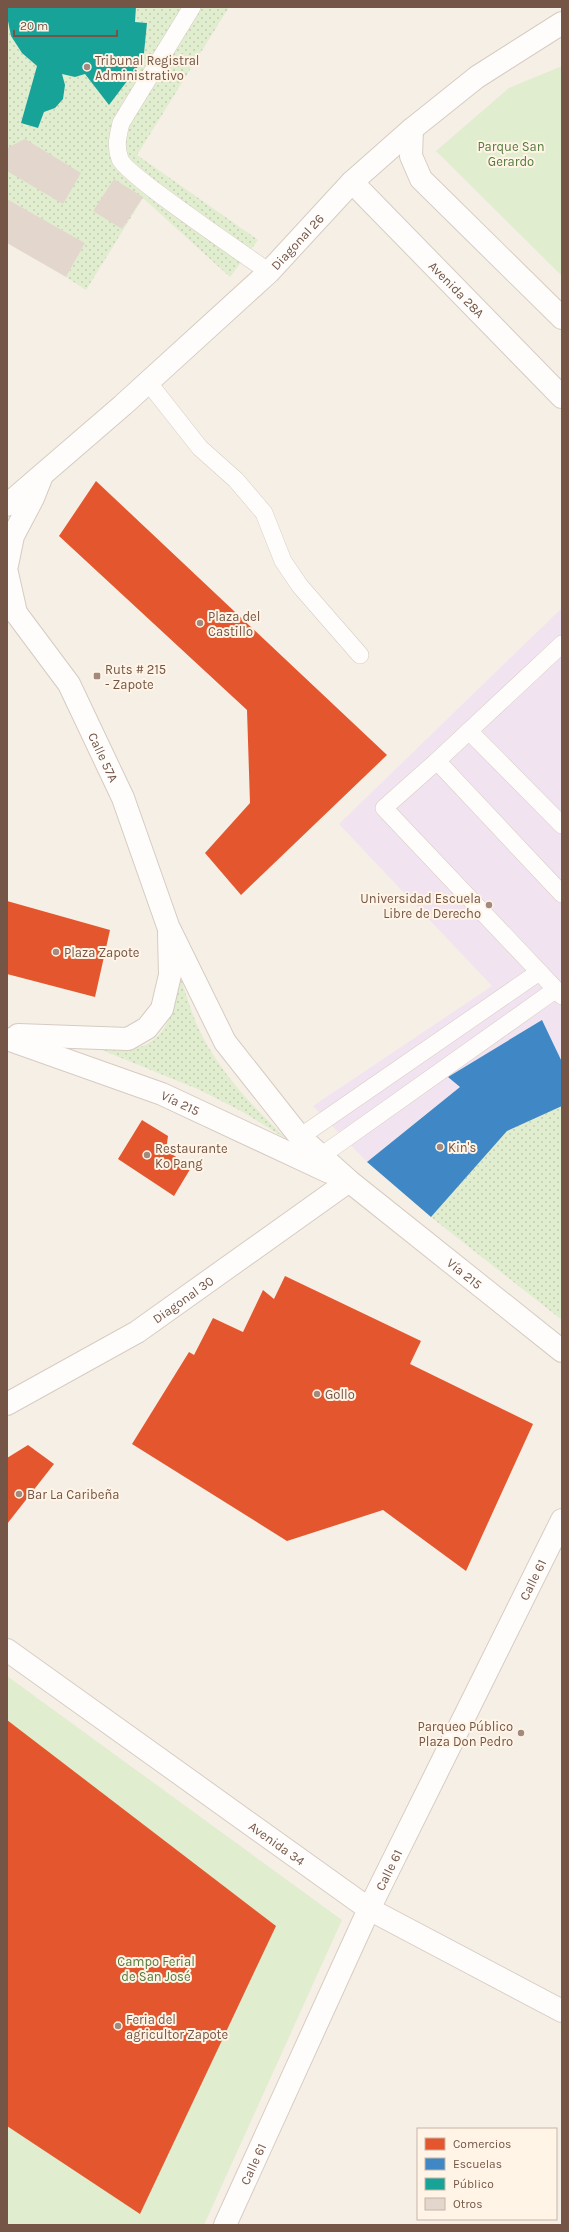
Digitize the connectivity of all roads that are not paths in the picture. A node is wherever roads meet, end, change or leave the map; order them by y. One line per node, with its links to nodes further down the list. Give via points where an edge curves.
1 (192, 7): 5 (lane, via 121,123 116,144 120,161 142,180)
2 (562, 23): 3 (street, Diagonal 26, via 476,77)
3 (412, 130): 4 (street, Diagonal 26); 6 (street, via 411,156 421,179)
4 (352, 182): 5 (street, Diagonal 26); 8 (street, Avenida 28A)
5 (269, 272): 7 (street, Diagonal 26)
6 (562, 318)
7 (148, 382): 9 (street, Diagonal 26); 15 (lane, via 200,448 236,480 264,514 283,561 300,586)
8 (562, 397)
9 (42, 475): 10 (street, Diagonal 26); 11 (street, Diagonal 26, via 34,498 13,536)
10 (7, 505)
11 (7, 565)
12 (7, 573): 13 (street)
13 (12, 609): 20 (street, Calle 57A, via 69,684 123,798)
14 (562, 644): 16 (lane)
15 (360, 655)
16 (469, 731): 17 (lane); 18 (lane)
17 (437, 760): 19 (lane); 21 (lane, via 384,808)
18 (562, 825)
19 (562, 894)
20 (168, 926): 23 (street, via 170,975 162,1009 147,1028 128,1039); 25 (street, Vía 215, via 225,1042)
21 (539, 972): 22 (lane); 25 (lane)
22 (559, 993): 26 (lane)
23 (7, 1035)
24 (7, 1039): 27 (street, Vía 215, via 162,1094)
25 (300, 1137): 26 (street, Vía 215)
26 (321, 1156): 27 (street, Vía 215)
27 (349, 1181): 28 (street, Vía 215); 29 (street, Diagonal 30, via 137,1332)
28 (562, 1351)
29 (7, 1404)
30 (562, 1520): 32 (street, Calle 61)
31 (7, 1650): 32 (street, Avenida 34)
32 (369, 1909): 33 (street, Avenida 34); 34 (street, Calle 61)
33 (562, 2011)
34 (225, 2225)

